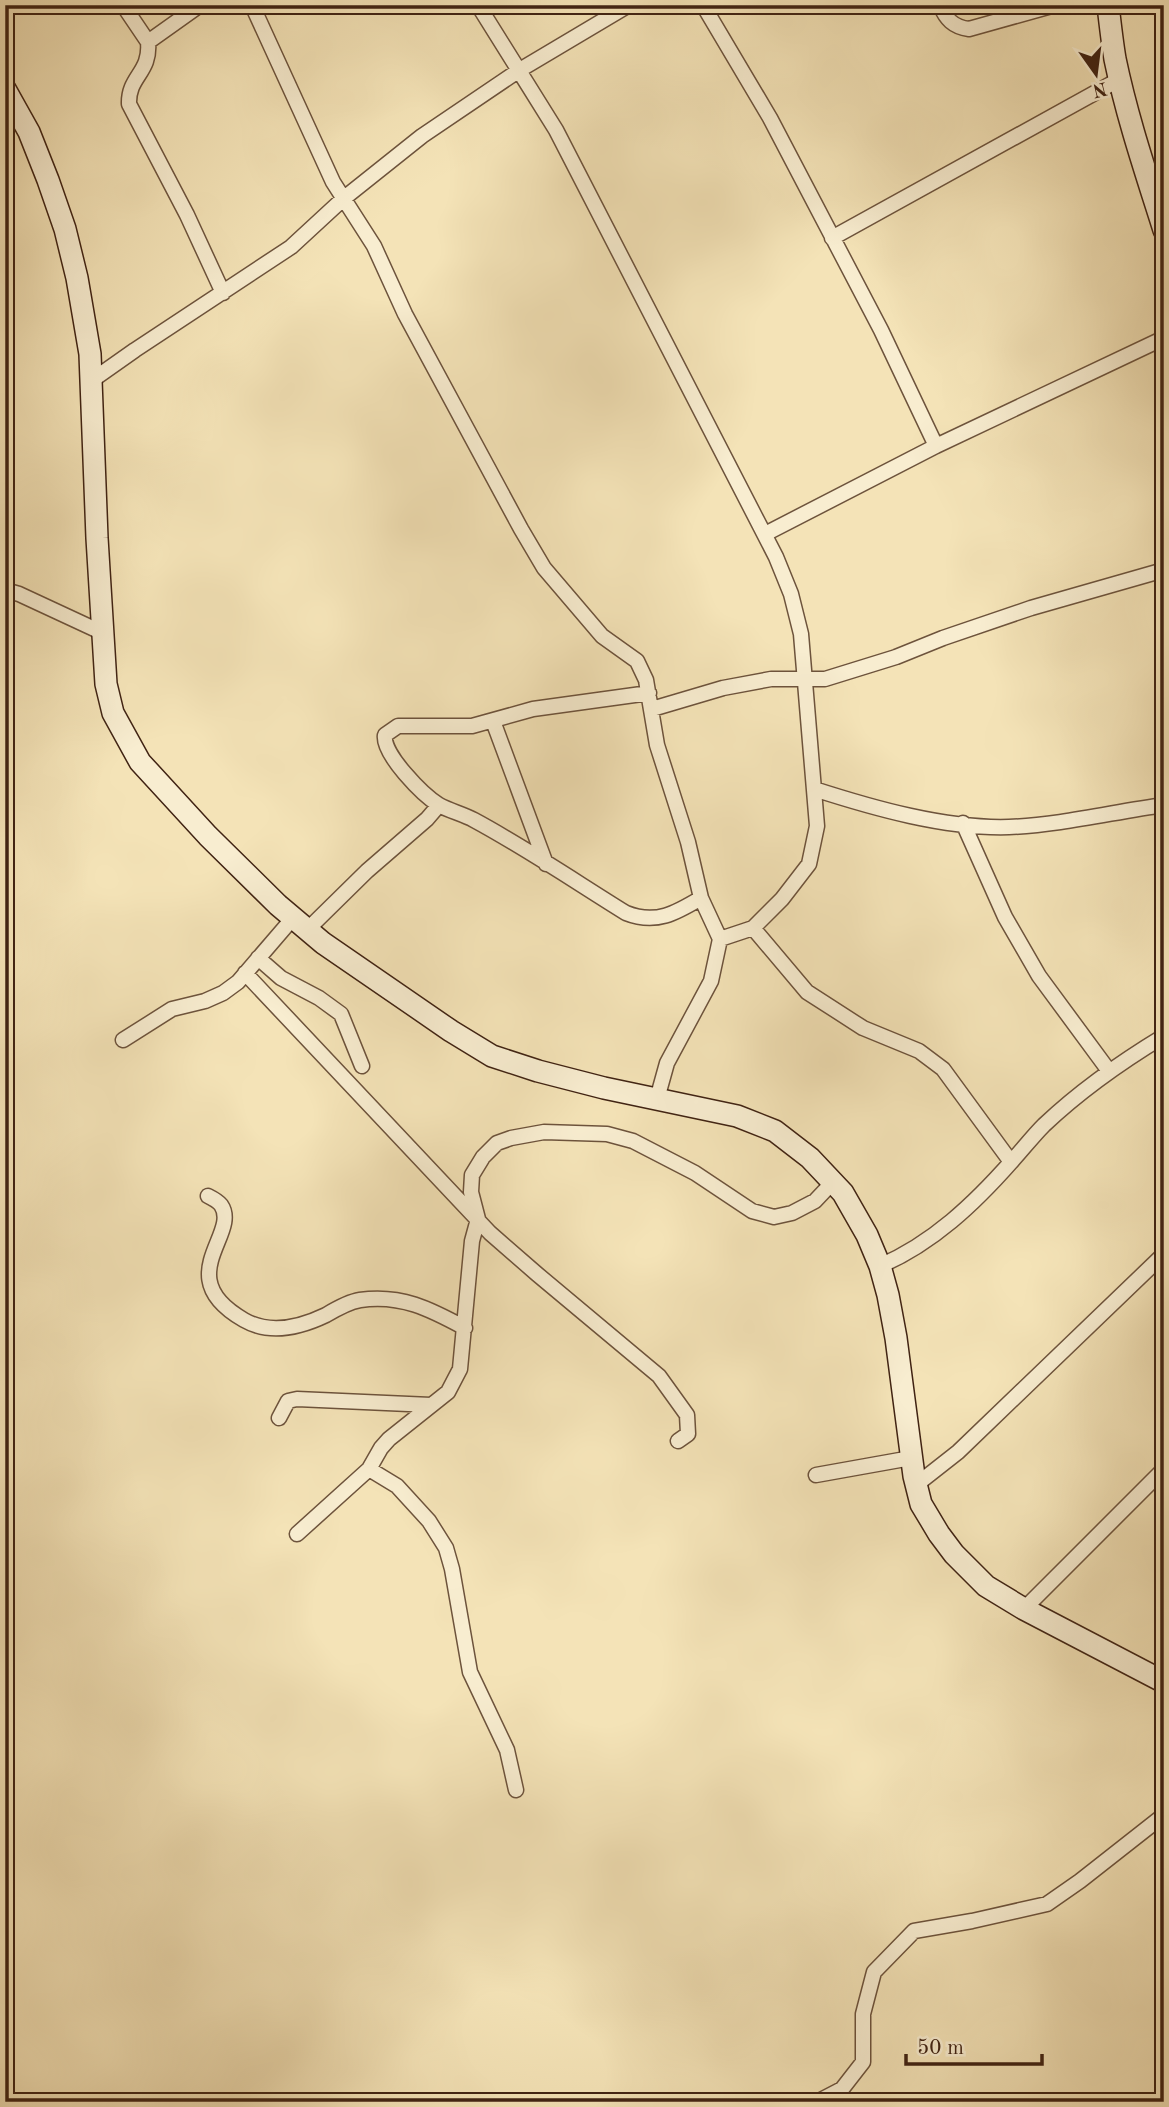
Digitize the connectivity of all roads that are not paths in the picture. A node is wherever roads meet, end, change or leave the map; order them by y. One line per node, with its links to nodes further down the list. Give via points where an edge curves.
1 (123, 5): 10 (street)
2 (200, 5): 10 (street)
3 (252, 5): 14 (street)
4 (478, 5): 11 (street)
5 (629, 5): 11 (street)
6 (703, 5): 16 (street, via 770,118)
7 (940, 5): 8 (street, via 948,20 969,29)
8 (1055, 5)
9 (1108, 5): 12 (street)
10 (148, 42): 17 (street, via 149,57 131,85 129,104)
11 (519, 71): 14 (street, via 422,136); 21 (street, via 555,130)
12 (1120, 79): 15 (street); 16 (street)
13 (7, 95): 19 (street, via 29,132 65,229 90,354)
14 (343, 199): 17 (street, via 291,247); 26 (street, via 374,246 428,359 544,568 602,636 637,661)
15 (1163, 225)
16 (832, 238): 20 (street)
17 (223, 293): 19 (street)
18 (1164, 338): 20 (street)
19 (91, 382): 24 (street)
20 (936, 446): 21 (street)
21 (765, 534): 25 (street, via 791,594 801,634)
22 (1164, 570): 25 (street, via 1031,608 825,679)
23 (5, 590): 24 (street)
24 (103, 634): 35 (street, via 113,713 140,762 208,836)
25 (804, 679): 27 (street, via 771,679 723,688); 29 (street)
26 (649, 693): 27 (street); 28 (street, via 533,709)
27 (652, 709): 34 (street, via 657,745)
28 (493, 721): 30 (street, via 472,726 398,726 385,735 391,754); 33 (street)
29 (814, 789): 32 (street, via 898,813); 36 (street, via 817,826 809,864)
30 (439, 805): 33 (street, via 474,820); 35 (street)
31 (1164, 805): 32 (street, via 1007,827)
32 (963, 823): 43 (street, via 1039,976)
33 (546, 864): 34 (street, via 626,914 643,919 668,916)
34 (701, 898): 37 (street)
35 (300, 924): 38 (street); 44 (street, via 492,1056 538,1072)
36 (753, 929): 37 (street); 45 (street, via 807,992 863,1028 919,1051 943,1069)
37 (720, 939): 44 (street, via 711,981 667,1063)
38 (258, 958): 39 (street); 42 (street, via 341,1014)
39 (245, 973): 41 (street, via 223,993 172,1009); 48 (street)
40 (1164, 1036): 43 (street)
41 (123, 1040)
42 (362, 1066)
43 (1109, 1071): 45 (street, via 1042,1127)
44 (657, 1099): 46 (street, via 737,1115 775,1130)
45 (1011, 1162): 50 (street, via 948,1225)
46 (833, 1182): 48 (street, via 815,1201 774,1217 751,1211 695,1173 633,1141 607,1134 544,1132 497,1143 483,1157 472,1175); 50 (street, via 867,1235)
47 (208, 1196): 51 (street, via 220,1204 224,1214 208,1275 213,1293 245,1321 265,1328 296,1327 358,1300 402,1300 436,1311)
48 (478, 1219): 51 (street); 54 (street, via 537,1275 659,1376 687,1415 688,1434)
49 (1164, 1254): 59 (street, via 958,1452)
50 (880, 1266): 55 (street, via 896,1338)
51 (465, 1328): 52 (street, via 460,1368 448,1392)
52 (431, 1405): 53 (street, via 297,1399 288,1401); 56 (street, via 389,1438)
53 (279, 1418)
54 (678, 1441)
55 (911, 1458): 58 (street); 59 (street)
56 (369, 1469): 60 (street); 63 (street, via 397,1486 446,1548 470,1672 506,1750)
57 (1164, 1469): 61 (street)
58 (816, 1475)
59 (916, 1485): 61 (street, via 921,1504 954,1554 986,1586)
60 (297, 1534)
61 (1024, 1609): 62 (street)
62 (1164, 1682)
63 (516, 1790)
64 (1164, 1815): 65 (street, via 1047,1904 914,1931 874,1972 863,2014 863,2062 842,2089)
65 (817, 2102)

